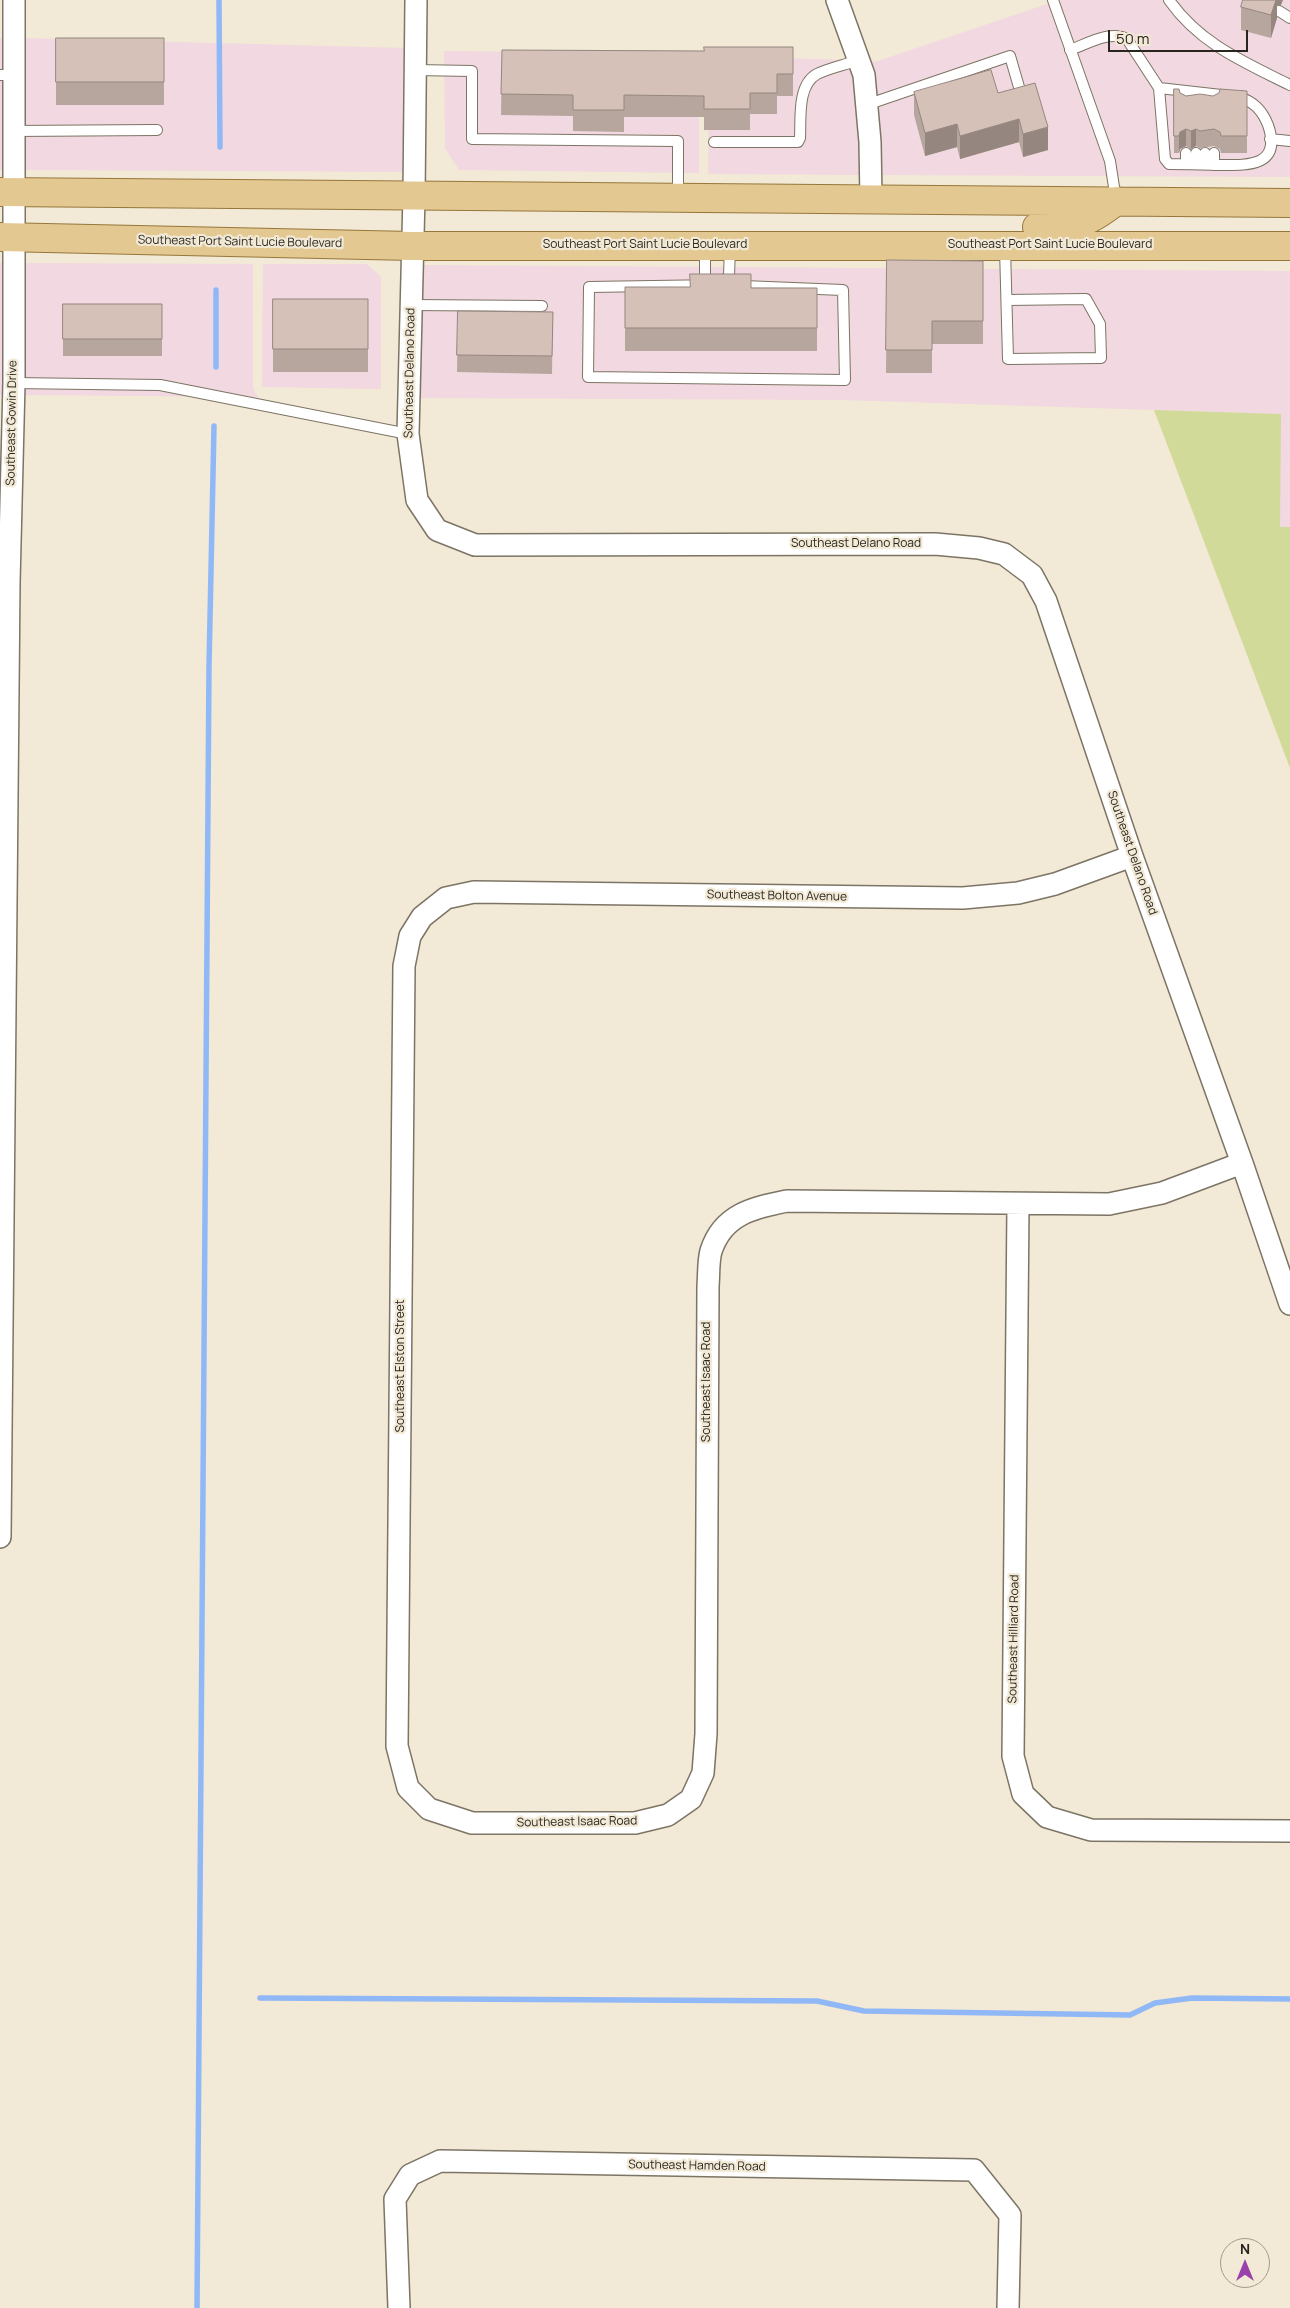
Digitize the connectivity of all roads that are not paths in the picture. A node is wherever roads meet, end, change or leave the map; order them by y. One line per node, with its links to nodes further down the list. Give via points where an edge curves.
1 (14, 0): 11 (street, Southeast Gowin Drive)
2 (416, 0): 10 (street, Southeast Delano Road)
3 (837, 0): 9 (street)
4 (1053, 0): 8 (lane)
5 (1169, 0): 12 (lane, via 1184,20 1224,52)
6 (1279, 11): 7 (lane)
7 (1290, 18)
8 (1070, 50): 13 (lane, via 1108,36 1121,36 1127,39); 28 (lane, via 1110,161)
9 (858, 60): 16 (street, via 864,75); 22 (lane, via 815,75 806,87 798,142)
10 (415, 70): 25 (street, Southeast Delano Road); 26 (lane, via 472,71 472,139 678,141)
11 (7, 75): 19 (street, Southeast Gowin Drive)
12 (1290, 85)
13 (1159, 88): 15 (lane); 23 (lane, via 1165,159 1169,164)
14 (1021, 94): 16 (lane, via 1010,56)
15 (1197, 95): 17 (lane); 20 (lane, via 1239,97 1256,105 1268,126)
16 (866, 105): 27 (street)
17 (1209, 107)
18 (157, 130): 19 (lane)
19 (13, 131): 24 (street, Southeast Gowin Drive)
20 (1270, 139): 21 (lane); 23 (lane, via 1268,153 1257,163)
21 (1290, 140)
22 (714, 142)
23 (1200, 164): 23 (lane, via 1200,153)
24 (6, 192): 25 (main road); 30 (street, Southeast Gowin Drive)
25 (414, 196): 26 (main road); 34 (street, Southeast Delano Road)
26 (678, 198): 27 (main road)
27 (871, 199): 28 (main road)
28 (1116, 201): 29 (main road); 31 (main road, via 1094,218 1068,227 961,228)
29 (1290, 203)
30 (7, 237): 34 (main road, Southeast Port Saint Lucie Boulevard); 40 (street, Southeast Gowin Drive)
31 (936, 244): 32 (main road, Southeast Port Saint Lucie Boulevard); 33 (main road, Southeast Port Saint Lucie Boulevard)
32 (1005, 244): 35 (main road, Southeast Port Saint Lucie Boulevard); 37 (lane)
33 (718, 245): 34 (main road, Southeast Port Saint Lucie Boulevard); 36 (lane, via 729,276); 36 (lane, via 705,278)
34 (412, 246): 38 (street, Southeast Delano Road)
35 (1290, 246)
36 (718, 285): 36 (lane, via 589,287 588,377 844,380 843,290)
37 (1006, 300): 37 (lane, via 1008,359 1101,358 1100,324 1086,300)
38 (411, 305): 39 (lane); 41 (street, Southeast Delano Road)
39 (542, 306)
40 (9, 370): 41 (lane, via 160,386); 42 (street, Southeast Gowin Drive)
41 (408, 434): 43 (street, Southeast Delano Road, via 417,500 437,530 475,545 935,544 1004,554 1032,575 1046,600)
42 (5, 583): 44 (street, Southeast Gowin Drive)
43 (1132, 856): 45 (street, Southeast Bolton Avenue, via 1055,884 1018,893 972,897 474,892 446,898); 46 (street, Southeast Delano Road)
44 (3, 888): 49 (street, Southeast Gowin Drive)
45 (422, 917): 50 (street, Southeast Elston Street, via 410,936 404,966 398,1746 408,1788)
46 (1242, 1163): 47 (street, Southeast Isaac Road, via 1162,1193 1109,1204); 48 (street, Southeast Delano Road)
47 (1018, 1205): 50 (street, Southeast Isaac Road, via 787,1201 750,1208 724,1226 711,1252 708,1286 706,1734 703,1773 691,1799 668,1815 635,1823 472,1823); 51 (street, Southeast Hilliard Road, via 1013,1756 1023,1794 1047,1817 1091,1830)
48 (1290, 1304)
49 (0, 1537)
50 (429, 1809)
51 (1290, 1831)
52 (399, 2308): 53 (street, Southeast Hamden Road, via 395,2199 410,2175 440,2161 974,2170 1010,2215)
53 (1008, 2308)

